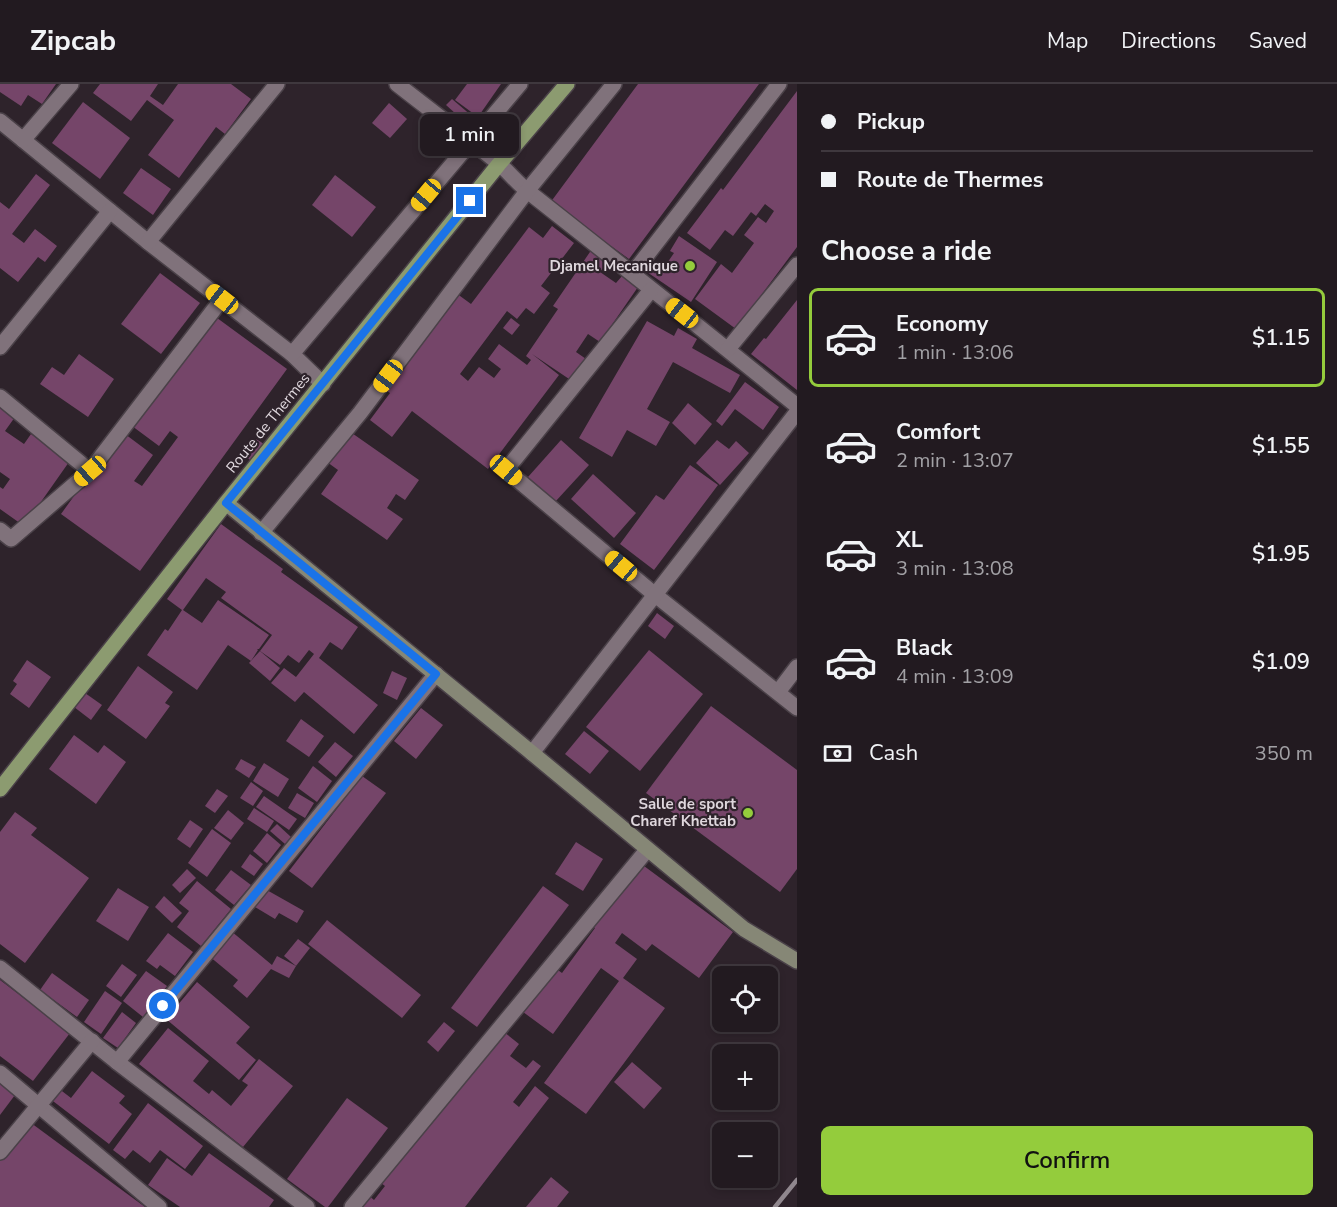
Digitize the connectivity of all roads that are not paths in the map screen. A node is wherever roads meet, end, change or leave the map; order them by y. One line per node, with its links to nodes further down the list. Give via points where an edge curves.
1 (71, 84): 9 (street)
2 (277, 84): 14 (street)
3 (397, 84): 10 (street)
4 (520, 84): 10 (street)
5 (567, 84): 11 (main road, Route de Thermes)
6 (614, 84): 12 (street)
7 (779, 84): 16 (street)
8 (0, 121): 9 (street)
9 (23, 140): 13 (street)
10 (471, 141): 11 (street); 21 (street)
11 (499, 164): 12 (street); 22 (main road, Route de Thermes)
12 (527, 191): 16 (street); 28 (street, via 360,412)
13 (110, 211): 14 (street); 19 (street)
14 (148, 242): 18 (street)
15 (797, 265): 20 (street)
16 (633, 273): 17 (street)
17 (651, 290): 20 (street); 31 (street, via 506,470)
18 (222, 299): 21 (street); 26 (street)
19 (0, 347)
20 (728, 349): 24 (street)
21 (292, 354): 22 (street)
22 (323, 384): 27 (main road, Route de Thermes)
23 (0, 397): 26 (street)
24 (797, 406)
25 (797, 412): 31 (street)
26 (90, 471): 29 (street)
27 (226, 503): 28 (main road); 37 (main road, Route de Thermes)
28 (261, 532): 33 (main road)
29 (5, 535): 30 (street)
30 (0, 551)
31 (654, 594): 34 (street); 36 (street)
32 (797, 667): 34 (street)
33 (436, 674): 36 (main road); 42 (street)
34 (778, 692): 35 (street)
35 (797, 708)
36 (532, 753): 38 (main road)
37 (0, 789)
38 (647, 850): 39 (main road, via 744,929); 48 (street)
39 (797, 961)
40 (0, 968): 41 (street)
41 (92, 1041): 42 (street); 44 (street)
42 (117, 1062): 46 (street)
43 (0, 1073): 44 (street)
44 (38, 1105): 45 (street); 47 (street)
45 (0, 1152)
46 (298, 1205)
47 (159, 1207)
48 (352, 1207)

